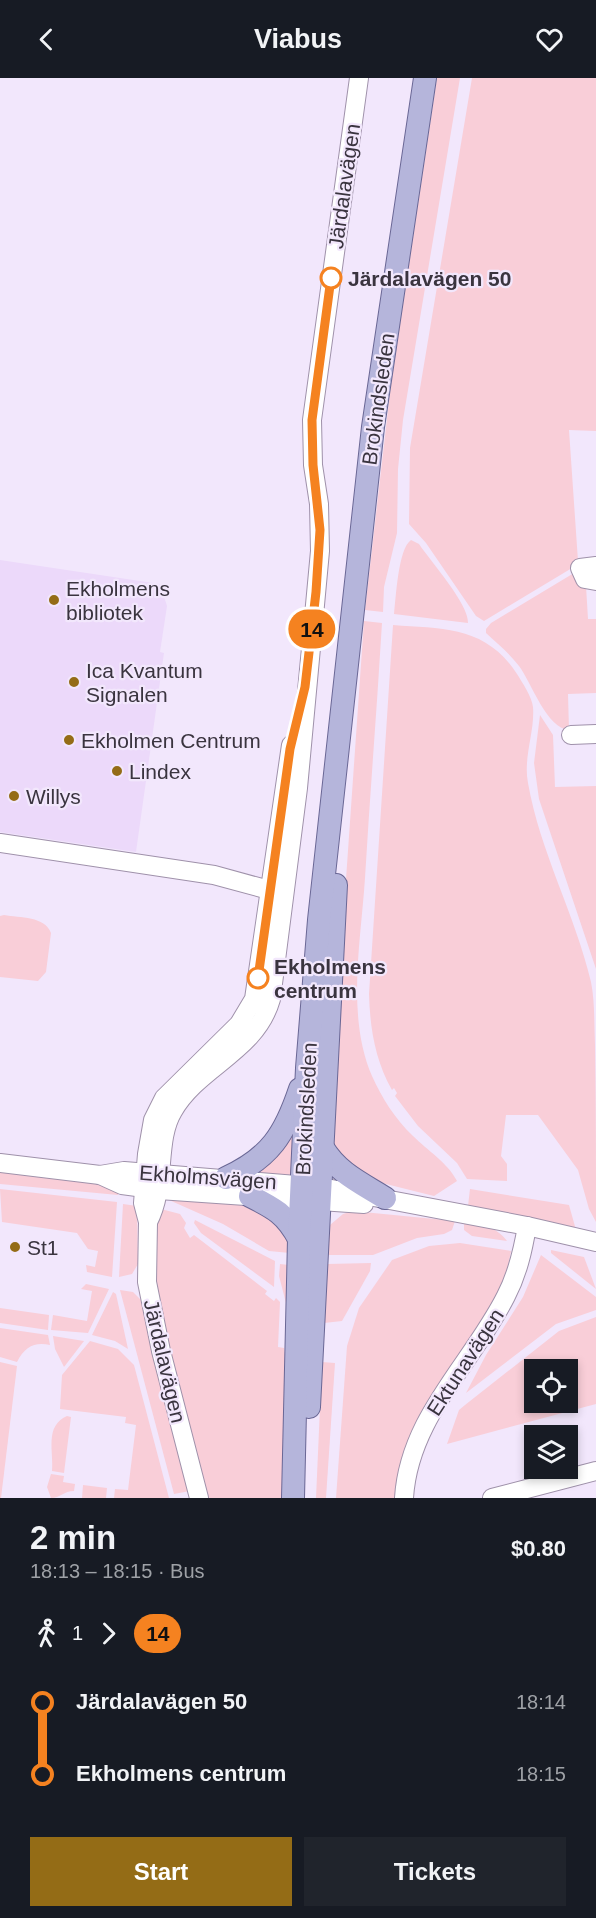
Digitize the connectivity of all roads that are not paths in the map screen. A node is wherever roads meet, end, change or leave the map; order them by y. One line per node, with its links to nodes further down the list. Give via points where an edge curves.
1 (359, 78): 9 (street, Järdalavägen, via 312,420 320,551 302,751)
2 (425, 78): 5 (main road, Brokindsleden, via 373,427)
3 (596, 566): 4 (street, via 580,568 585,579)
4 (596, 581)
5 (342, 721): 10 (main road, Brokindsleden); 11 (main road, Brokindsleden)
6 (596, 734): 7 (street)
7 (571, 735)
8 (0, 843): 9 (street)
9 (278, 885): 14 (street, Järdalavägen, via 271,999 266,1015 249,1040 191,1088 174,1109)
10 (307, 1068): 13 (main road, via 277,1140 257,1161); 15 (main road, Brokindsleden)
11 (323, 1148): 15 (main road, Brokindsleden); 17 (main road, via 345,1174)
12 (0, 1163): 14 (street, Ekholmsvägen, via 100,1176 124,1170)
13 (226, 1178): 14 (street, Ekholmsvägen); 15 (street, Ekholmsvägen)
14 (152, 1181): 16 (street, Ekholmsvägen); 23 (street, Järdalavägen, via 158,1204 148,1222 147,1282)
15 (311, 1193): 16 (street, Ekholmsvägen); 17 (street, Ekholmsvägen); 18 (street, Ekholmsvägen); 20 (main road, Brokindsleden); 25 (main road, Brokindsleden)
16 (250, 1196): 20 (main road, via 280,1213)
17 (385, 1198): 18 (street, Ekholmsvägen)
18 (422, 1207): 19 (street, Ekholmsvägen)
19 (527, 1226): 21 (street, Ekholmsvägen); 26 (street, Ektunavägen, via 517,1272 506,1298 423,1426 411,1458)
20 (299, 1239): 24 (main road, Brokindsleden)
21 (596, 1242)
22 (596, 1471): 27 (street)
23 (199, 1498)
24 (293, 1498)
25 (303, 1498)
26 (404, 1498)
27 (492, 1498)

